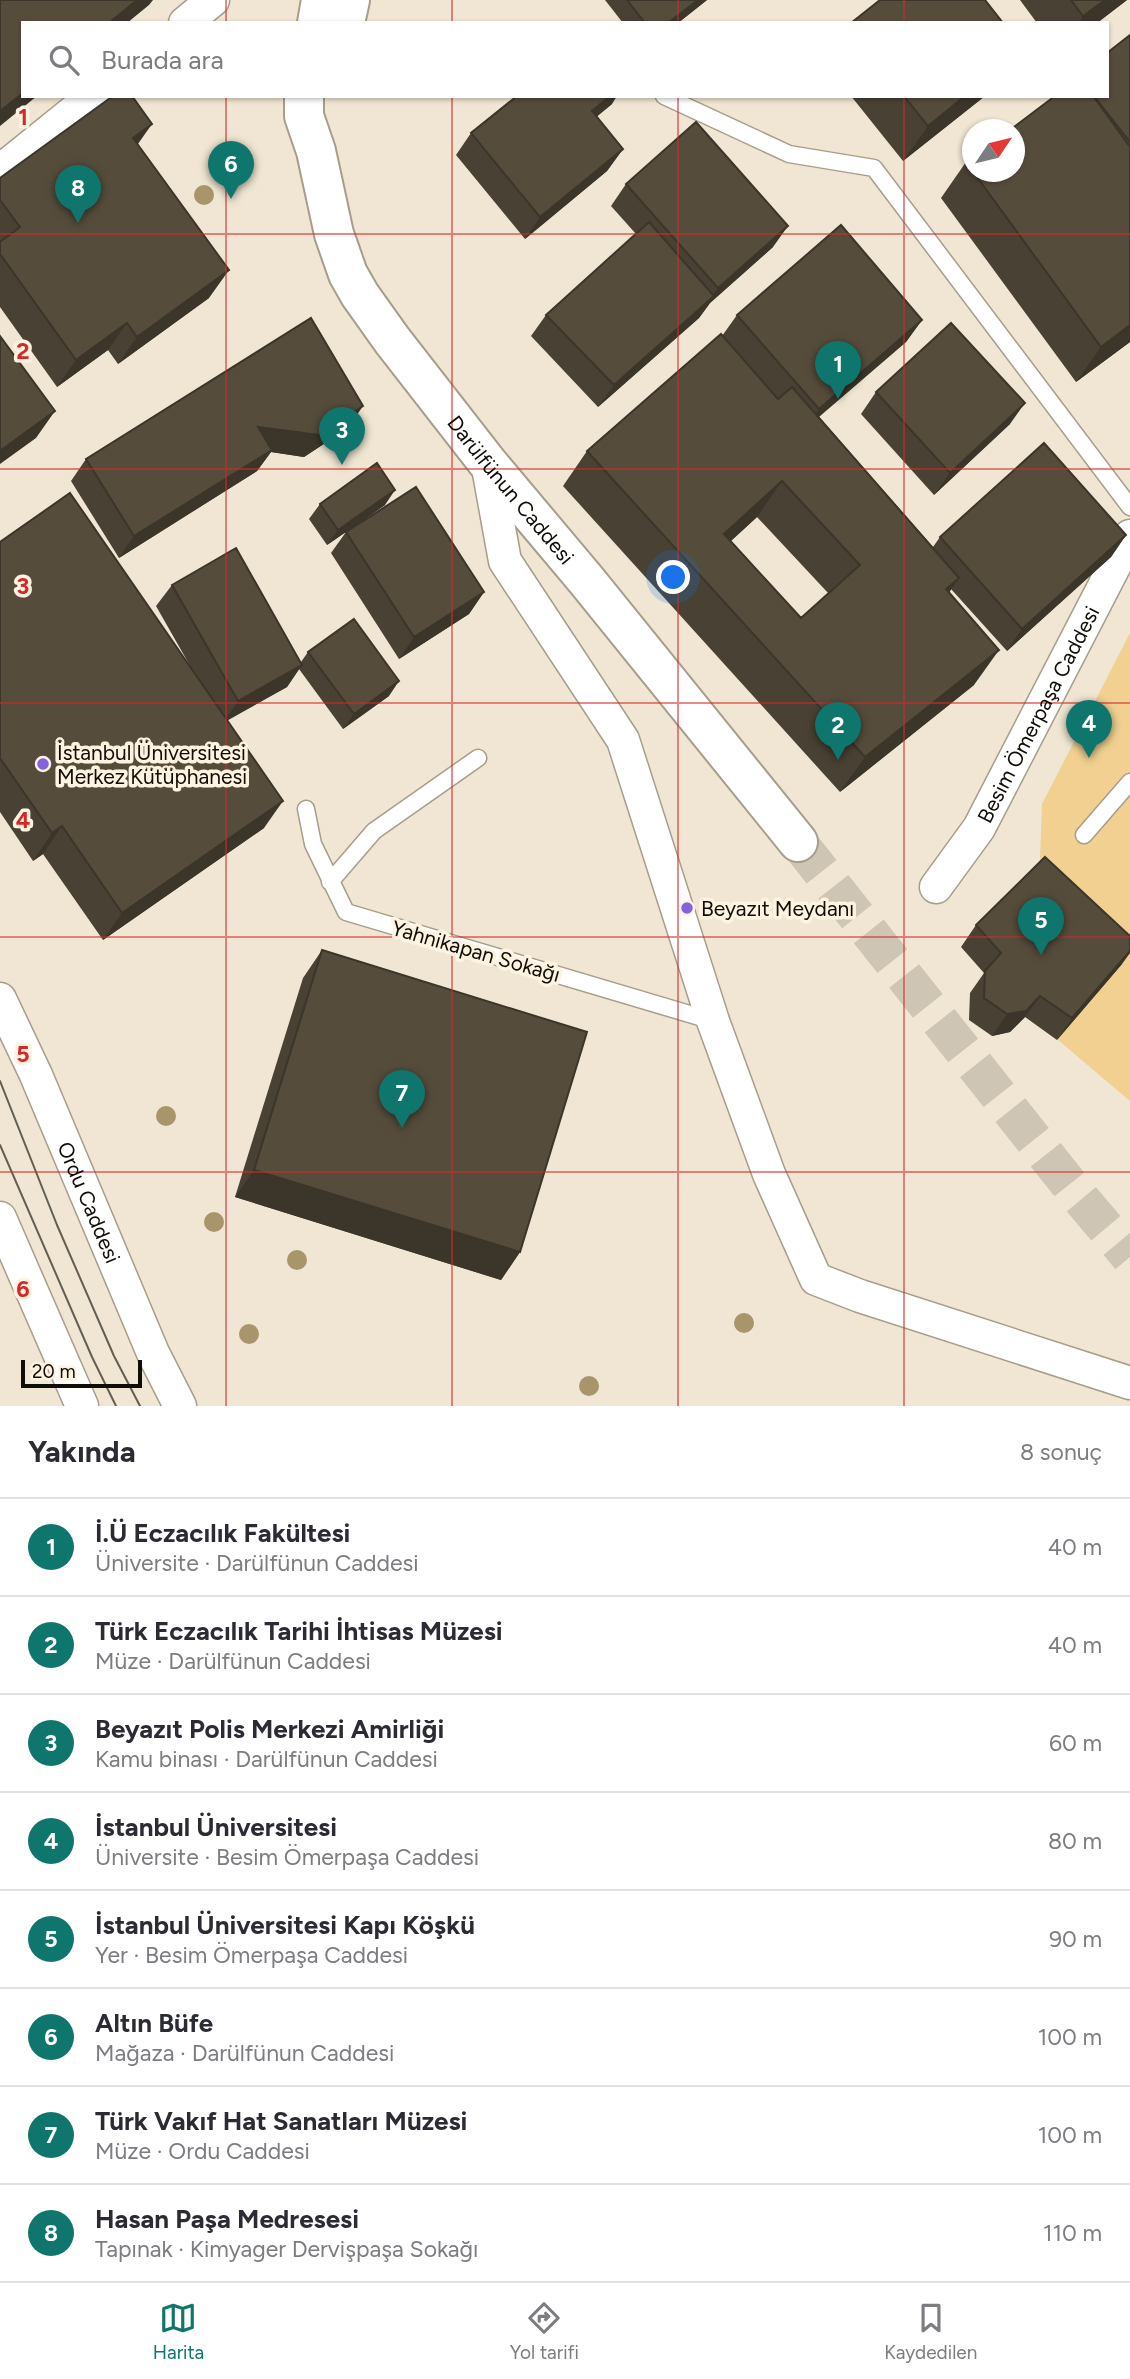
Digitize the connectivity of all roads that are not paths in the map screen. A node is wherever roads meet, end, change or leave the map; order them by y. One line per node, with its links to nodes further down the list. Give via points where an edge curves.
1 (213, 0): 4 (street)
2 (321, 0): 5 (main road)
3 (350, 0): 6 (main road)
4 (187, 21)
5 (317, 21)
6 (345, 21)
7 (91, 98): 12 (street)
8 (304, 98): 11 (main road, Darülfünun Caddesi, via 304,116)
9 (329, 98): 11 (main road)
10 (668, 98): 14 (lane, via 789,154 874,168)
11 (316, 151): 13 (main road, Darülfünun Caddesi, via 348,274 392,341)
12 (0, 171)
13 (486, 462): 20 (main road, Darülfünun Caddesi); 24 (street, via 505,561 623,740)
14 (1130, 507)
15 (1130, 536): 22 (street, Besim Ömerpaşa Caddesi, via 979,828)
16 (478, 758): 21 (lane, via 374,831)
17 (1130, 782): 19 (lane)
18 (306, 809): 21 (lane, Yahnikapan Sokağı, via 313,844)
19 (1084, 835)
20 (798, 842)
21 (330, 882): 24 (lane, Yahnikapan Sokağı, via 346,912)
22 (936, 887)
23 (0, 999): 28 (street, Ordu Caddesi)
24 (713, 1021): 26 (street, via 769,1174 816,1279)
25 (0, 1218): 27 (street)
26 (1130, 1383)
27 (82, 1406)
28 (180, 1406)

